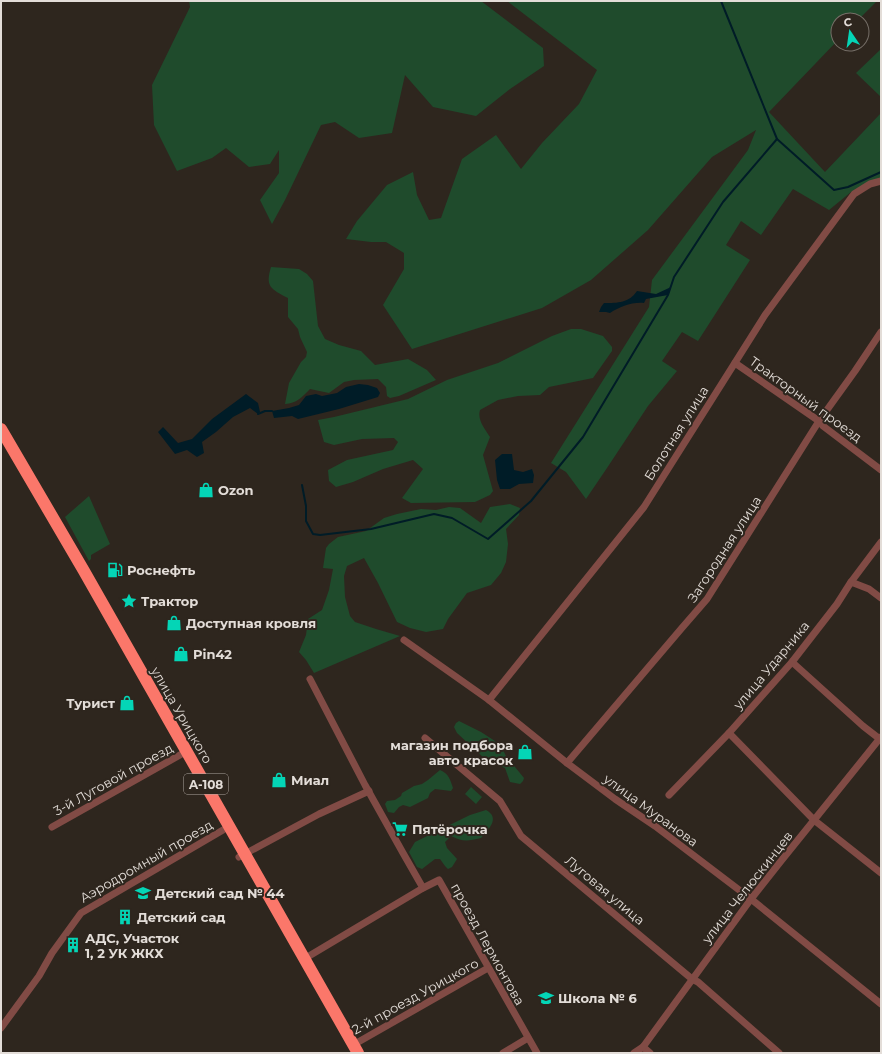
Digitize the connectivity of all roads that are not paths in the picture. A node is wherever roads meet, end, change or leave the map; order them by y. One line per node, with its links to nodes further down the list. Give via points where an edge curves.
1 (881, 181): 3 (street, Болотная улица, via 870,184 854,194 765,315)
2 (881, 332): 4 (street, Загородная улица)
3 (735, 363): 4 (street, Тракторный проезд); 15 (street, Болотная улица, via 644,507)
4 (819, 421): 7 (street, Тракторный проезд); 20 (street, Загородная улица, via 707,599)
5 (1, 429): 8 (highway, А-108)
6 (1, 442): 8 (highway, А-108)
7 (881, 470)
8 (49, 518): 19 (highway, улица Урицкого / А-108)
9 (881, 542): 10 (street, улица Ударника)
10 (851, 582): 11 (street, via 869,589); 13 (street, улица Ударника)
11 (881, 598)
12 (404, 640): 15 (street, улица Муранова)
13 (792, 662): 16 (street, улица Ударника); 18 (street)
14 (310, 679): 21 (street)
15 (489, 700): 20 (street, улица Муранова)
16 (729, 733): 22 (street, улица Ударника); 23 (street)
17 (425, 738): 32 (street, Луговая улица, via 500,801 521,836)
18 (880, 739): 23 (street, улица Челюскинцев)
19 (184, 753): 24 (street, 3-й Луговой проезд); 25 (highway, улица Урицкого / А-108); 26 (highway, улица Урицкого / А-108)
20 (567, 763): 29 (street, улица Муранова, via 656,826)
21 (369, 791): 26 (street, via 319,814); 28 (street)
22 (669, 795)
23 (814, 820): 27 (street); 29 (street, улица Челюскинцев)
24 (52, 827)
25 (223, 830): 26 (highway, улица Урицкого / А-108); 34 (street, Аэродромный проезд, via 80,913)
26 (242, 856): 30 (highway, улица Урицкого / А-108); 37 (highway, улица Урицкого / А-108)
27 (881, 873)
28 (424, 888): 30 (street); 31 (street, проезд Лермонтова, via 439,880)
29 (751, 899): 32 (street, улица Челюскинцев); 33 (street, улица Муранова)
30 (304, 959): 37 (highway, улица Урицкого / А-108)
31 (488, 968): 35 (street, проезд Лермонтова); 37 (street, 2-й проезд Урицкого)
32 (692, 979): 36 (street, улица Челюскинцев); 42 (street, Луговая улица)
33 (881, 1004)
34 (1, 1028)
35 (528, 1038): 38 (street); 39 (street, проезд Лермонтова)
36 (643, 1048): 40 (street, улица Челюскинцев); 41 (street)
37 (354, 1050)
38 (503, 1053)
39 (537, 1053)
40 (634, 1053)
41 (650, 1053)
42 (779, 1053)

